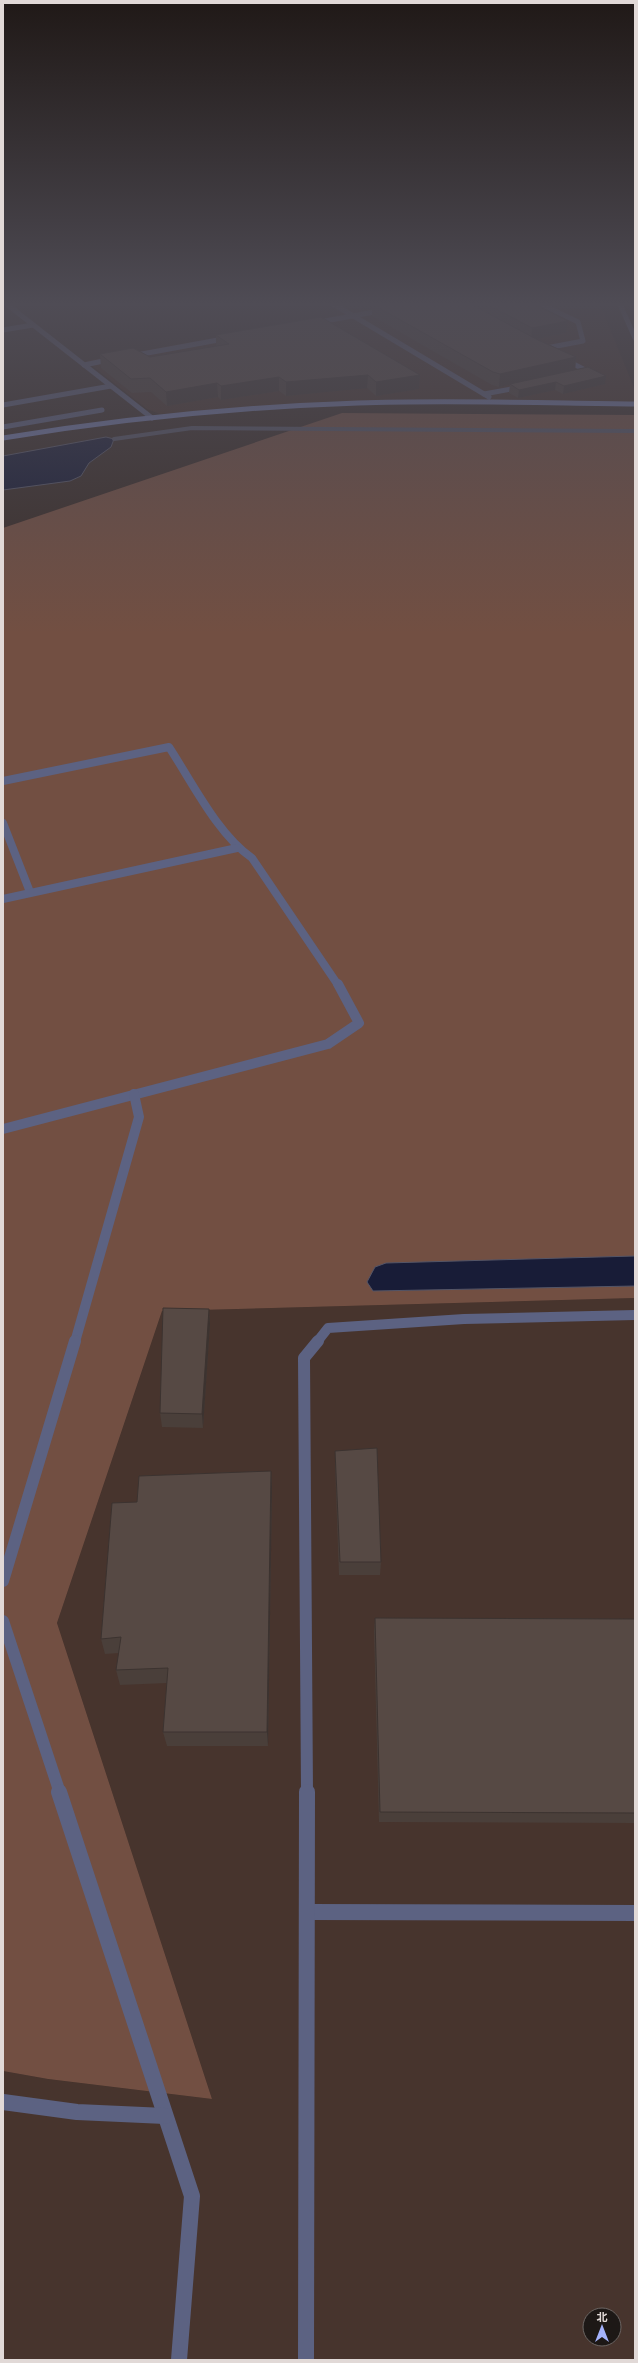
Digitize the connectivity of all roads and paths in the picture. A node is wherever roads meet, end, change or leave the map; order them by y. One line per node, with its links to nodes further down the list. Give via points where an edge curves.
1 (89, 412): 5 (street)
2 (145, 412): 4 (street)
3 (225, 412): 4 (street)
4 (152, 418): 6 (street)
5 (3, 427)
6 (3, 438)
7 (3, 781): 9 (street, via 169,747)
8 (3, 823): 10 (street)
9 (237, 848): 10 (street); 12 (street, via 252,858 345,995 359,1022 328,1044)
10 (30, 892): 11 (street)
11 (3, 899)
12 (134, 1094): 13 (street); 15 (street, via 139,1117 93,1283)
13 (3, 1129)
14 (635, 1315): 17 (street, via 464,1319 328,1328 304,1358)
15 (3, 1581)
16 (3, 1621): 20 (street)
17 (308, 1912): 18 (street); 22 (street)
18 (635, 1913)
19 (3, 2102): 20 (street, via 77,2112)
20 (165, 2116): 21 (street, via 192,2196)
21 (179, 2360)
22 (306, 2360)

